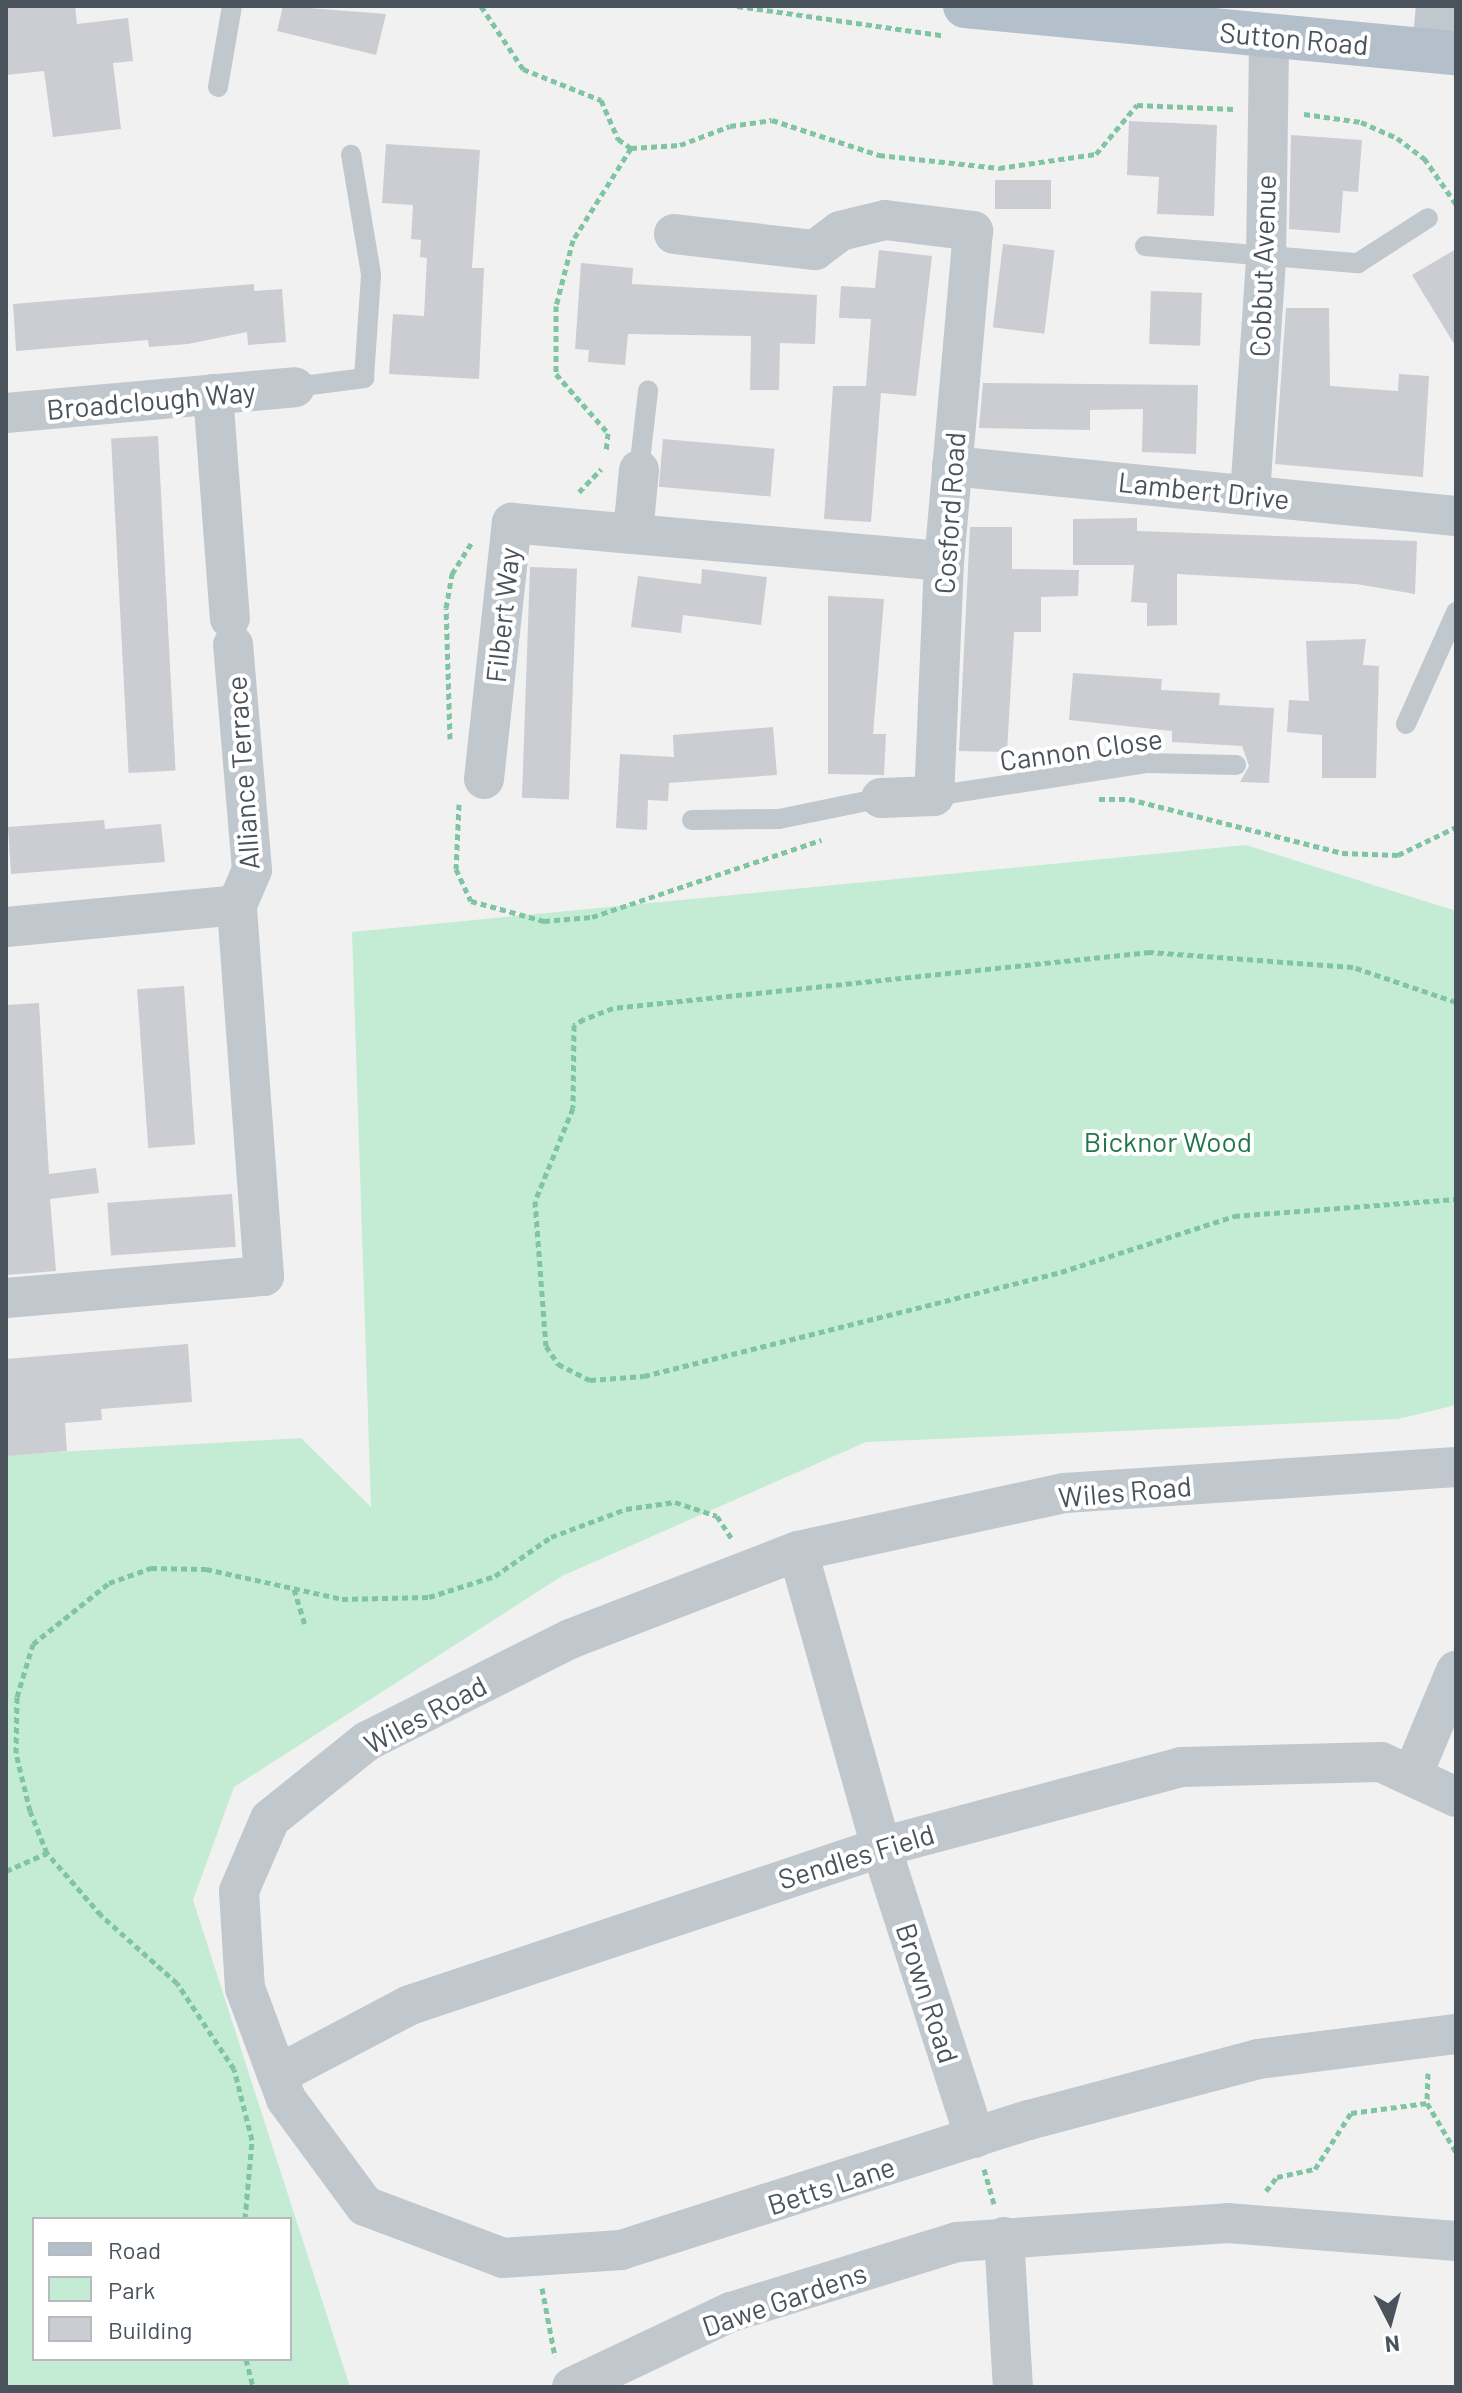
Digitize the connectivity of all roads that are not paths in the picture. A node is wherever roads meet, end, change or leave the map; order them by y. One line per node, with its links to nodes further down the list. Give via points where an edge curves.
1 (232, 6): 6 (lane)
2 (965, 6): 4 (main road, Sutton Road)
3 (1436, 6): 5 (street)
4 (1269, 36): 5 (main road, Sutton Road); 11 (street, Cobbut Avenue)
5 (1444, 52)
6 (218, 87)
7 (351, 155): 12 (lane, via 371,274 364,378)
8 (1428, 218): 11 (lane, via 1358,263)
9 (674, 234): 16 (street, Cosford Road, via 815,250 840,231 885,220 973,231)
10 (1145, 246): 11 (lane)
11 (1266, 260): 18 (street, Cobbut Avenue)
12 (295, 387): 14 (street, Broadclough Way)
13 (648, 391): 17 (lane)
14 (213, 394): 15 (street, Broadclough Way); 29 (street, Alliance Terrace, via 252,870)
15 (6, 413)
16 (952, 466): 18 (street, Lambert Drive); 21 (street, Cosford Road)
17 (639, 470): 20 (street)
18 (1250, 495): 19 (street, Lambert Drive)
19 (1456, 516)
20 (633, 534): 21 (street, Filbert Way); 25 (street, Filbert Way, via 512,523)
21 (944, 561): 26 (street, Cosford Road)
22 (1456, 612): 23 (lane)
23 (1406, 724)
24 (1236, 765): 26 (lane, Cannon Close, via 1147,763)
25 (484, 779)
26 (934, 796): 27 (street)
27 (881, 798): 28 (lane, via 779,819)
28 (692, 820)
29 (237, 905): 30 (street, Alliance Terrace); 31 (street, via 264,1276)
30 (6, 927)
31 (6, 1298)
32 (1456, 1467): 33 (street, Wiles Road, via 1065,1493)
33 (798, 1551): 37 (street); 39 (street, Wiles Road, via 748,1565 570,1639 367,1741 270,1819 239,1891 245,1988)
34 (1456, 1671): 35 (street)
35 (1412, 1776): 36 (street, Sendles Field); 37 (street, Sendles Field, via 1381,1762 1181,1767)
36 (1456, 1797)
37 (881, 1847): 39 (street, Sendles Field, via 410,2005); 40 (street, Brown Road)
38 (1443, 2036): 40 (street, Betts Lane, via 1258,2059)
39 (277, 2075): 40 (street, Betts Lane, via 286,2099 365,2206 503,2258 621,2250)
40 (975, 2138)
41 (1004, 2237): 42 (street, Dawe Gardens, via 1254,2228); 43 (street, Dawe Gardens, via 957,2242 731,2312); 44 (street)
42 (1456, 2241)
43 (574, 2386)
44 (1013, 2387)

